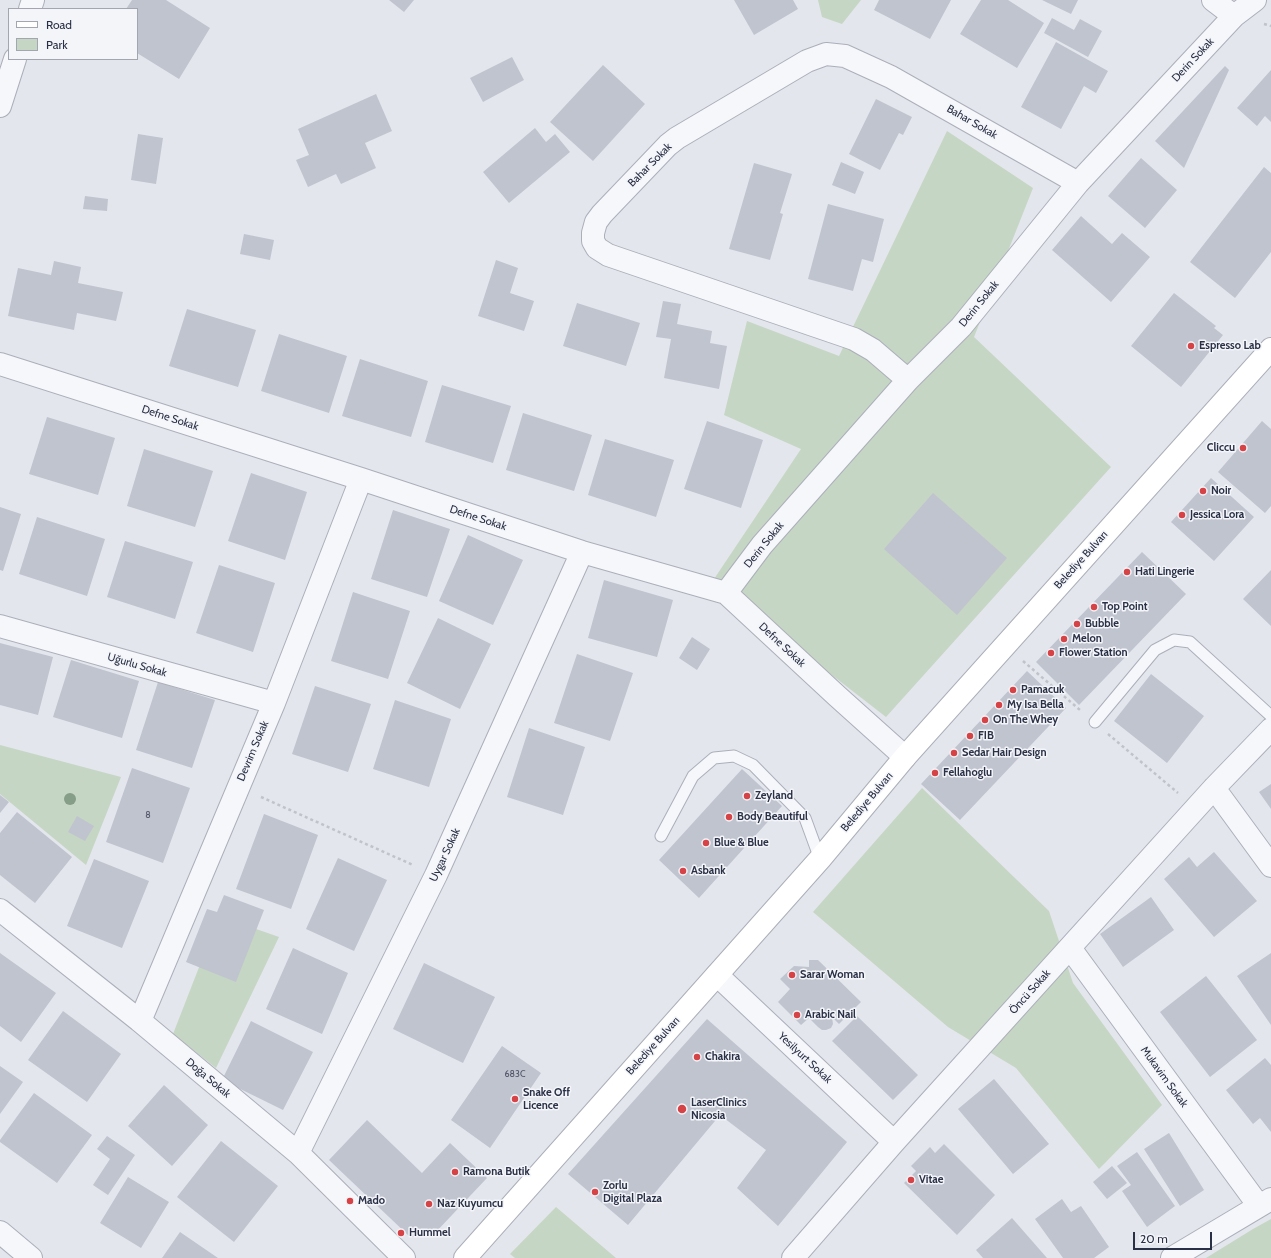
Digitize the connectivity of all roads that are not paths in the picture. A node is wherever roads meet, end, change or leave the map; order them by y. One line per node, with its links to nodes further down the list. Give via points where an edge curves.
1 (1213, 0): 3 (street)
2 (1255, 0): 3 (street, Derin Sokak)
3 (1234, 16): 6 (street, Derin Sokak)
4 (15, 60): 5 (street)
5 (0, 106)
6 (1078, 183): 9 (street, Derin Sokak, via 961,328); 9 (street, Bahar Sokak, via 891,77 845,56 826,54 807,61 677,138 596,222 593,241 597,248 605,253 854,339 873,350)
7 (1271, 349): 18 (main road, Belediye Bulvarı)
8 (0, 364): 10 (street, Defne Sokak)
9 (908, 380): 12 (street, Derin Sokak, via 762,545)
10 (361, 479): 11 (street, Defne Sokak); 14 (street, Devrim Sokak)
11 (582, 552): 12 (street, Defne Sokak); 28 (street, Uygar Sokak, via 436,875)
12 (726, 593): 18 (street, Defne Sokak, via 836,696)
13 (0, 626): 14 (street, Uğurlu Sokak)
14 (274, 703): 26 (street, Devrim Sokak)
15 (1271, 716): 16 (lane, via 1190,642 1174,640 1155,650)
16 (1095, 722)
17 (1271, 729): 19 (street, Öncü Sokak)
18 (905, 756): 21 (main road, Belediye Bulvarı)
19 (1214, 788): 22 (street); 24 (street, Öncü Sokak)
20 (661, 836): 21 (lane, via 693,776 714,758 734,756 753,765 805,818)
21 (820, 859): 25 (main road, Belediye Bulvarı)
22 (1271, 866)
23 (0, 910): 26 (street, Doğa Sokak)
24 (1070, 948): 27 (street, Öncü Sokak); 29 (street, Mukavim Sokak)
25 (717, 975): 27 (street, Yesilyurt Sokak); 33 (main road, Belediye Bulvarı)
26 (140, 1021): 28 (street, Doğa Sokak)
27 (894, 1142): 34 (street, Öncü Sokak)
28 (298, 1153): 32 (street, Doğa Sokak)
29 (1265, 1203): 35 (street)
30 (0, 1232): 31 (street)
31 (31, 1258)
32 (404, 1258)
33 (465, 1258)
34 (793, 1258)
35 (1172, 1258)

